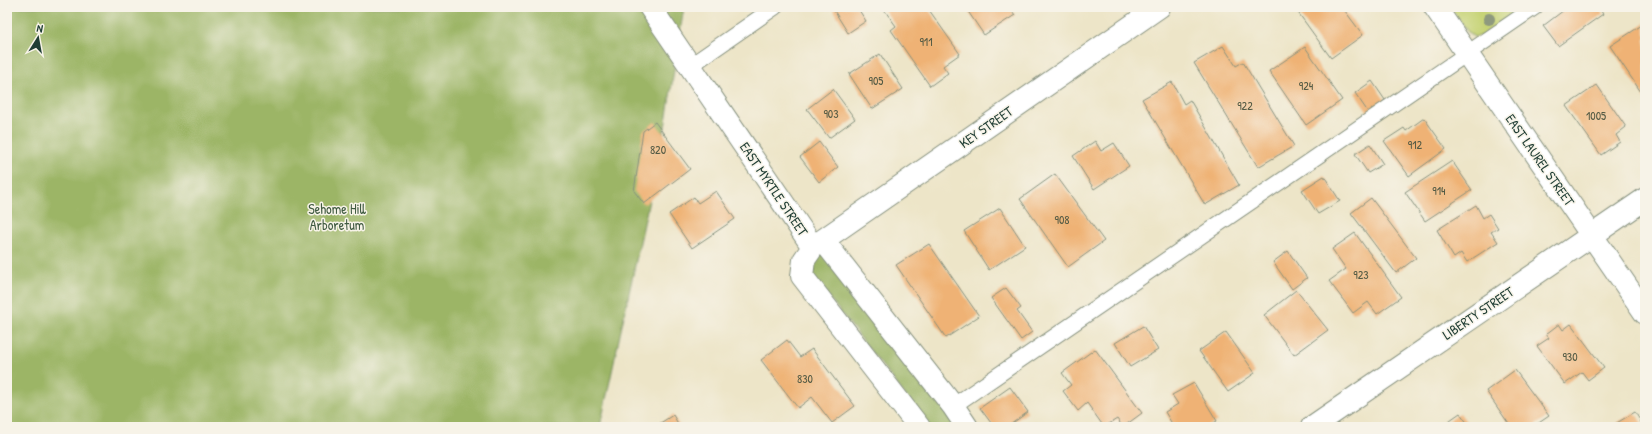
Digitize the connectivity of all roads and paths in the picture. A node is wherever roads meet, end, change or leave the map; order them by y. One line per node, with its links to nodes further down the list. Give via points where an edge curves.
1 (650, 7): 7 (street, EAST MYRTLE STREET)
2 (775, 7): 7 (lane)
3 (1159, 7): 10 (street, KEY STREET)
4 (1434, 7): 6 (street, EAST LAUREL STREET)
5 (1535, 7): 6 (lane)
6 (1467, 54): 9 (street, EAST LAUREL STREET); 12 (lane)
7 (690, 66): 10 (street, EAST MYRTLE STREET)
8 (1645, 199): 9 (street, LIBERTY STREET)
9 (1592, 235): 11 (street, EAST LAUREL STREET); 15 (street, LIBERTY STREET)
10 (818, 243): 12 (street, EAST MYRTLE STREET); 13 (street, EAST MYRTLE STREET, via 804,260 802,276)
11 (1645, 312)
12 (953, 406): 14 (street, EAST MYRTLE STREET)
13 (918, 426)
14 (968, 427)
15 (1312, 427)

